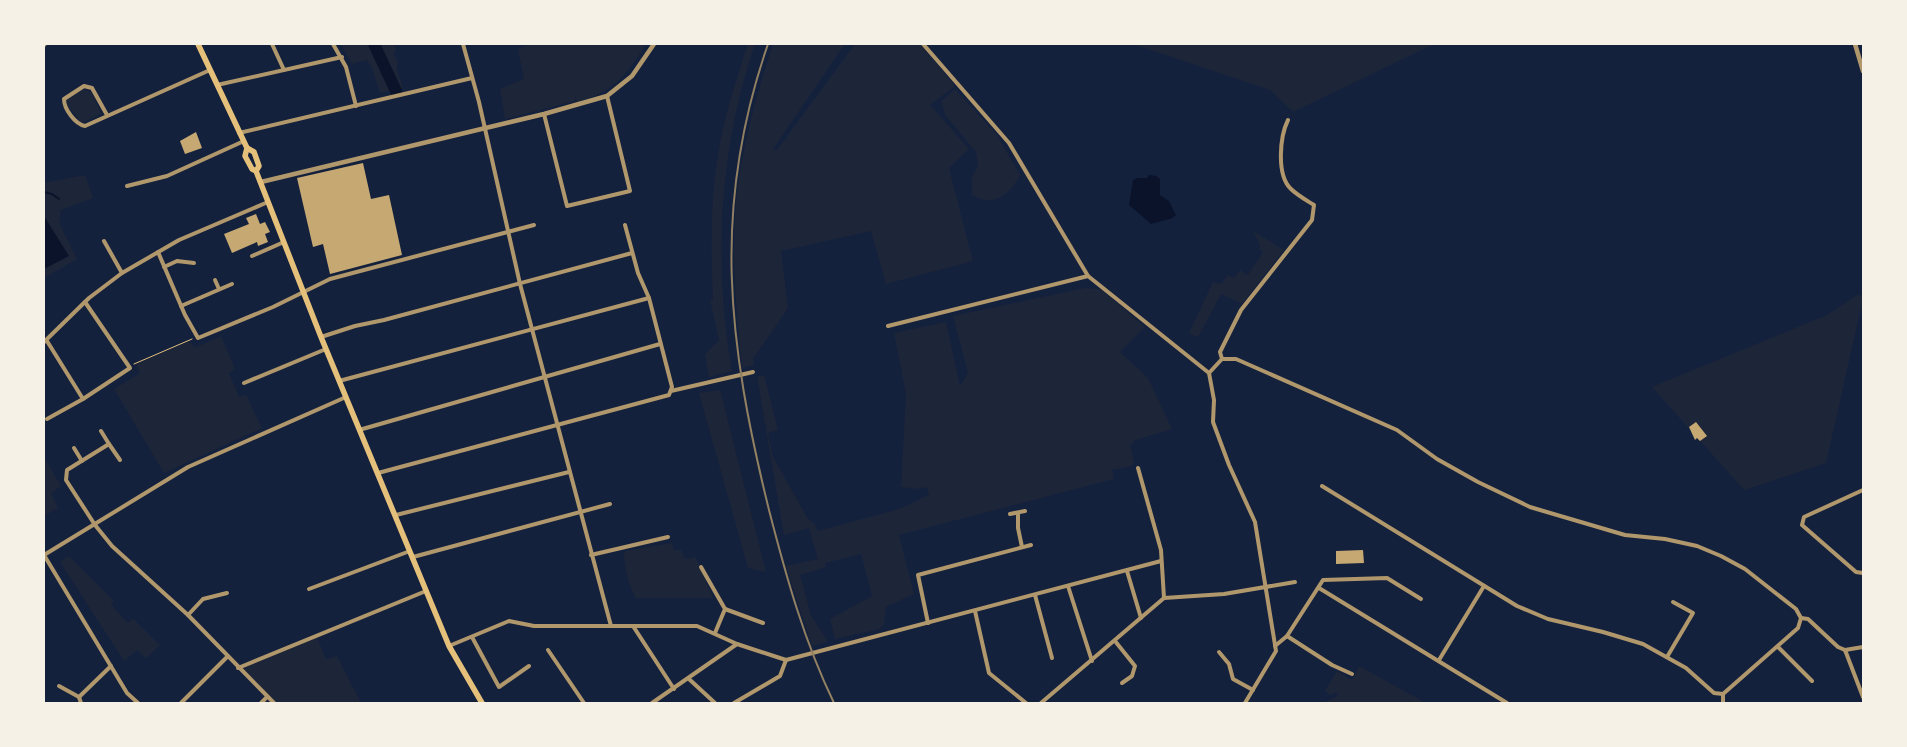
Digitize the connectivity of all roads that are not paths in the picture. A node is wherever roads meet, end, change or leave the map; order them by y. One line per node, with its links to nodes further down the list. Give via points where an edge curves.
1 (198, 44): 9 (highway)
2 (272, 44): 10 (street)
3 (334, 44): 8 (street)
4 (463, 44): 12 (street)
5 (654, 44): 14 (street, via 632,76)
6 (924, 44): 36 (street, via 1009,143)
7 (1855, 44): 11 (street)
8 (342, 57): 10 (street); 15 (street)
9 (210, 70): 13 (highway); 17 (street)
10 (284, 70): 13 (street)
11 (1863, 71)
12 (472, 78): 15 (street); 19 (street)
13 (217, 85): 20 (highway)
14 (607, 96): 16 (street); 16 (street, via 630,191 567,206)
15 (356, 106): 20 (street)
16 (544, 114): 19 (street)
17 (107, 115): 17 (street, via 92,88 84,86 64,99 65,107 82,126)
18 (1288, 120): 51 (street, via 1283,130 1281,150 1283,176 1290,188 1314,205 1312,220 1241,310 1220,352)
19 (484, 129): 22 (street); 27 (street)
20 (239, 133): 21 (highway)
21 (244, 141): 22 (highway, via 246,156); 23 (street, via 167,176)
22 (261, 182): 24 (highway)
23 (127, 186)
24 (269, 201): 29 (highway); 30 (street)
25 (534, 225): 27 (street)
26 (625, 225): 31 (street)
27 (507, 231): 39 (street); 41 (street, via 330,279)
28 (104, 241): 35 (street)
29 (284, 242): 32 (street); 41 (highway)
30 (158, 252): 34 (street); 35 (street)
31 (632, 253): 39 (street); 42 (street)
32 (252, 256)
33 (194, 263): 34 (street, via 177,261)
34 (164, 267): 44 (street)
35 (122, 273): 43 (street)
36 (1088, 276): 45 (street); 53 (street)
37 (215, 280): 40 (street)
38 (232, 284): 40 (street)
39 (520, 284): 46 (street); 47 (street)
40 (219, 289): 44 (street)
41 (303, 292): 44 (street, via 198,338); 47 (highway)
42 (648, 298): 46 (street); 49 (street)
43 (85, 302): 48 (street); 59 (street, via 130,368)
44 (180, 306)
45 (888, 326)
46 (532, 328): 54 (street); 55 (street)
47 (321, 337): 50 (highway)
48 (45, 341): 59 (street)
49 (660, 344): 54 (street); 57 (street)
50 (326, 349): 55 (highway); 56 (street)
51 (1222, 359): 53 (street); 106 (street, via 1236,359 1396,430 1478,482 1530,507 1625,535 1697,546 1721,556 1745,569 1796,609)
52 (753, 372): 57 (street)
53 (1209, 373): 93 (street, via 1214,400 1213,422 1253,514)
54 (545, 376): 61 (street); 62 (street)
55 (339, 380): 58 (highway)
56 (244, 383)
57 (671, 392): 61 (street)
58 (346, 398): 62 (highway); 79 (street, via 188,467)
59 (83, 400): 60 (street)
60 (48, 420)
61 (557, 424): 69 (street); 70 (street)
62 (359, 430): 70 (highway)
63 (102, 431): 64 (street)
64 (109, 444): 66 (street); 67 (street)
65 (74, 448): 67 (street)
66 (120, 460)
67 (82, 461): 79 (street, via 67,470 66,480)
68 (1138, 468): 86 (street, via 1161,550)
69 (570, 472): 75 (street); 78 (street)
70 (378, 473): 78 (highway)
71 (1322, 486): 92 (street)
72 (1863, 490): 89 (street, via 1804,517 1802,525 1856,572)
73 (610, 504): 75 (street)
74 (1025, 511): 76 (street)
75 (580, 512): 83 (street, via 466,544); 85 (street)
76 (1018, 513): 77 (street); 82 (street)
77 (1010, 514)
78 (396, 515): 83 (highway)
79 (95, 525): 84 (street); 104 (street, via 112,546)
80 (668, 538): 85 (street)
81 (1031, 545): 82 (street)
82 (1022, 547): 108 (street, via 918,575)
83 (411, 554): 95 (street); 96 (highway)
84 (44, 555): 129 (street)
85 (591, 555): 109 (street)
86 (1161, 561): 88 (street); 99 (street)
87 (701, 566): 102 (street)
88 (1127, 571): 91 (street); 105 (street)
89 (1863, 573)
90 (1295, 582): 93 (street)
91 (1068, 586): 98 (street); 128 (street)
92 (1484, 586): 124 (street, via 1517,606 1548,619 1643,644); 127 (street)
93 (1266, 588): 99 (street); 117 (street)
94 (1319, 588): 100 (street, via 1323,580 1387,578); 112 (street); 127 (street)
95 (308, 589)
96 (426, 591): 116 (highway); 131 (street)
97 (227, 593): 104 (street, via 203,599)
98 (1035, 595): 103 (street); 125 (street)
99 (1164, 598): 105 (street)
100 (1421, 599)
101 (1673, 602): 124 (street, via 1693,613)
102 (725, 610): 107 (street); 111 (street)
103 (976, 611): 108 (street); 153 (street, via 990,672)
104 (188, 615): 123 (street)
105 (1141, 618): 114 (street)
106 (1801, 618): 118 (street, via 1798,628); 121 (street, via 1808,619)
107 (763, 623)
108 (928, 623): 126 (street)
109 (611, 626): 110 (street); 113 (street, via 534,626 509,621)
110 (633, 626): 111 (street, via 697,626); 137 (street)
111 (715, 633): 115 (street)
112 (1287, 636): 117 (street); 132 (street)
113 (472, 637): 116 (street); 130 (street, via 499,687)
114 (1115, 641): 128 (street); 135 (street, via 1135,666 1132,676)
115 (737, 644): 126 (street); 133 (street)
116 (449, 646): 148 (highway)
117 (1275, 646): 138 (street, via 1276,651)
118 (1778, 647): 134 (street); 139 (street)
119 (1863, 647): 121 (street)
120 (548, 650): 149 (street)
121 (1845, 650): 142 (street)
122 (1219, 652): 138 (street, via 1229,664 1233,679)
123 (227, 656): 131 (street); 145 (street)
124 (1666, 657): 139 (street, via 1686,668 1714,693)
125 (1052, 658)
126 (786, 660): 152 (street, via 780,676)
127 (1439, 660): 156 (street)
128 (1092, 661): 154 (street)
129 (111, 666): 140 (street); 144 (street, via 127,693)
130 (529, 666)
131 (238, 668): 141 (street)
132 (1352, 674)
133 (689, 679): 137 (street); 151 (street)
134 (1812, 681)
135 (1122, 683)
136 (59, 686): 140 (street)
137 (674, 689): 150 (street)
138 (1253, 690): 155 (street)
139 (1723, 694): 157 (street)
140 (79, 697): 143 (street)
141 (267, 697): 146 (street); 147 (street)
142 (1863, 697)
143 (81, 703)
144 (138, 703)
145 (181, 703)
146 (261, 703)
147 (274, 703)
148 (482, 703)
149 (584, 703)
150 (652, 703)
151 (715, 703)
152 (734, 703)
153 (1026, 703)
154 (1040, 703)
155 (1245, 703)
156 (1507, 703)
157 (1723, 703)

